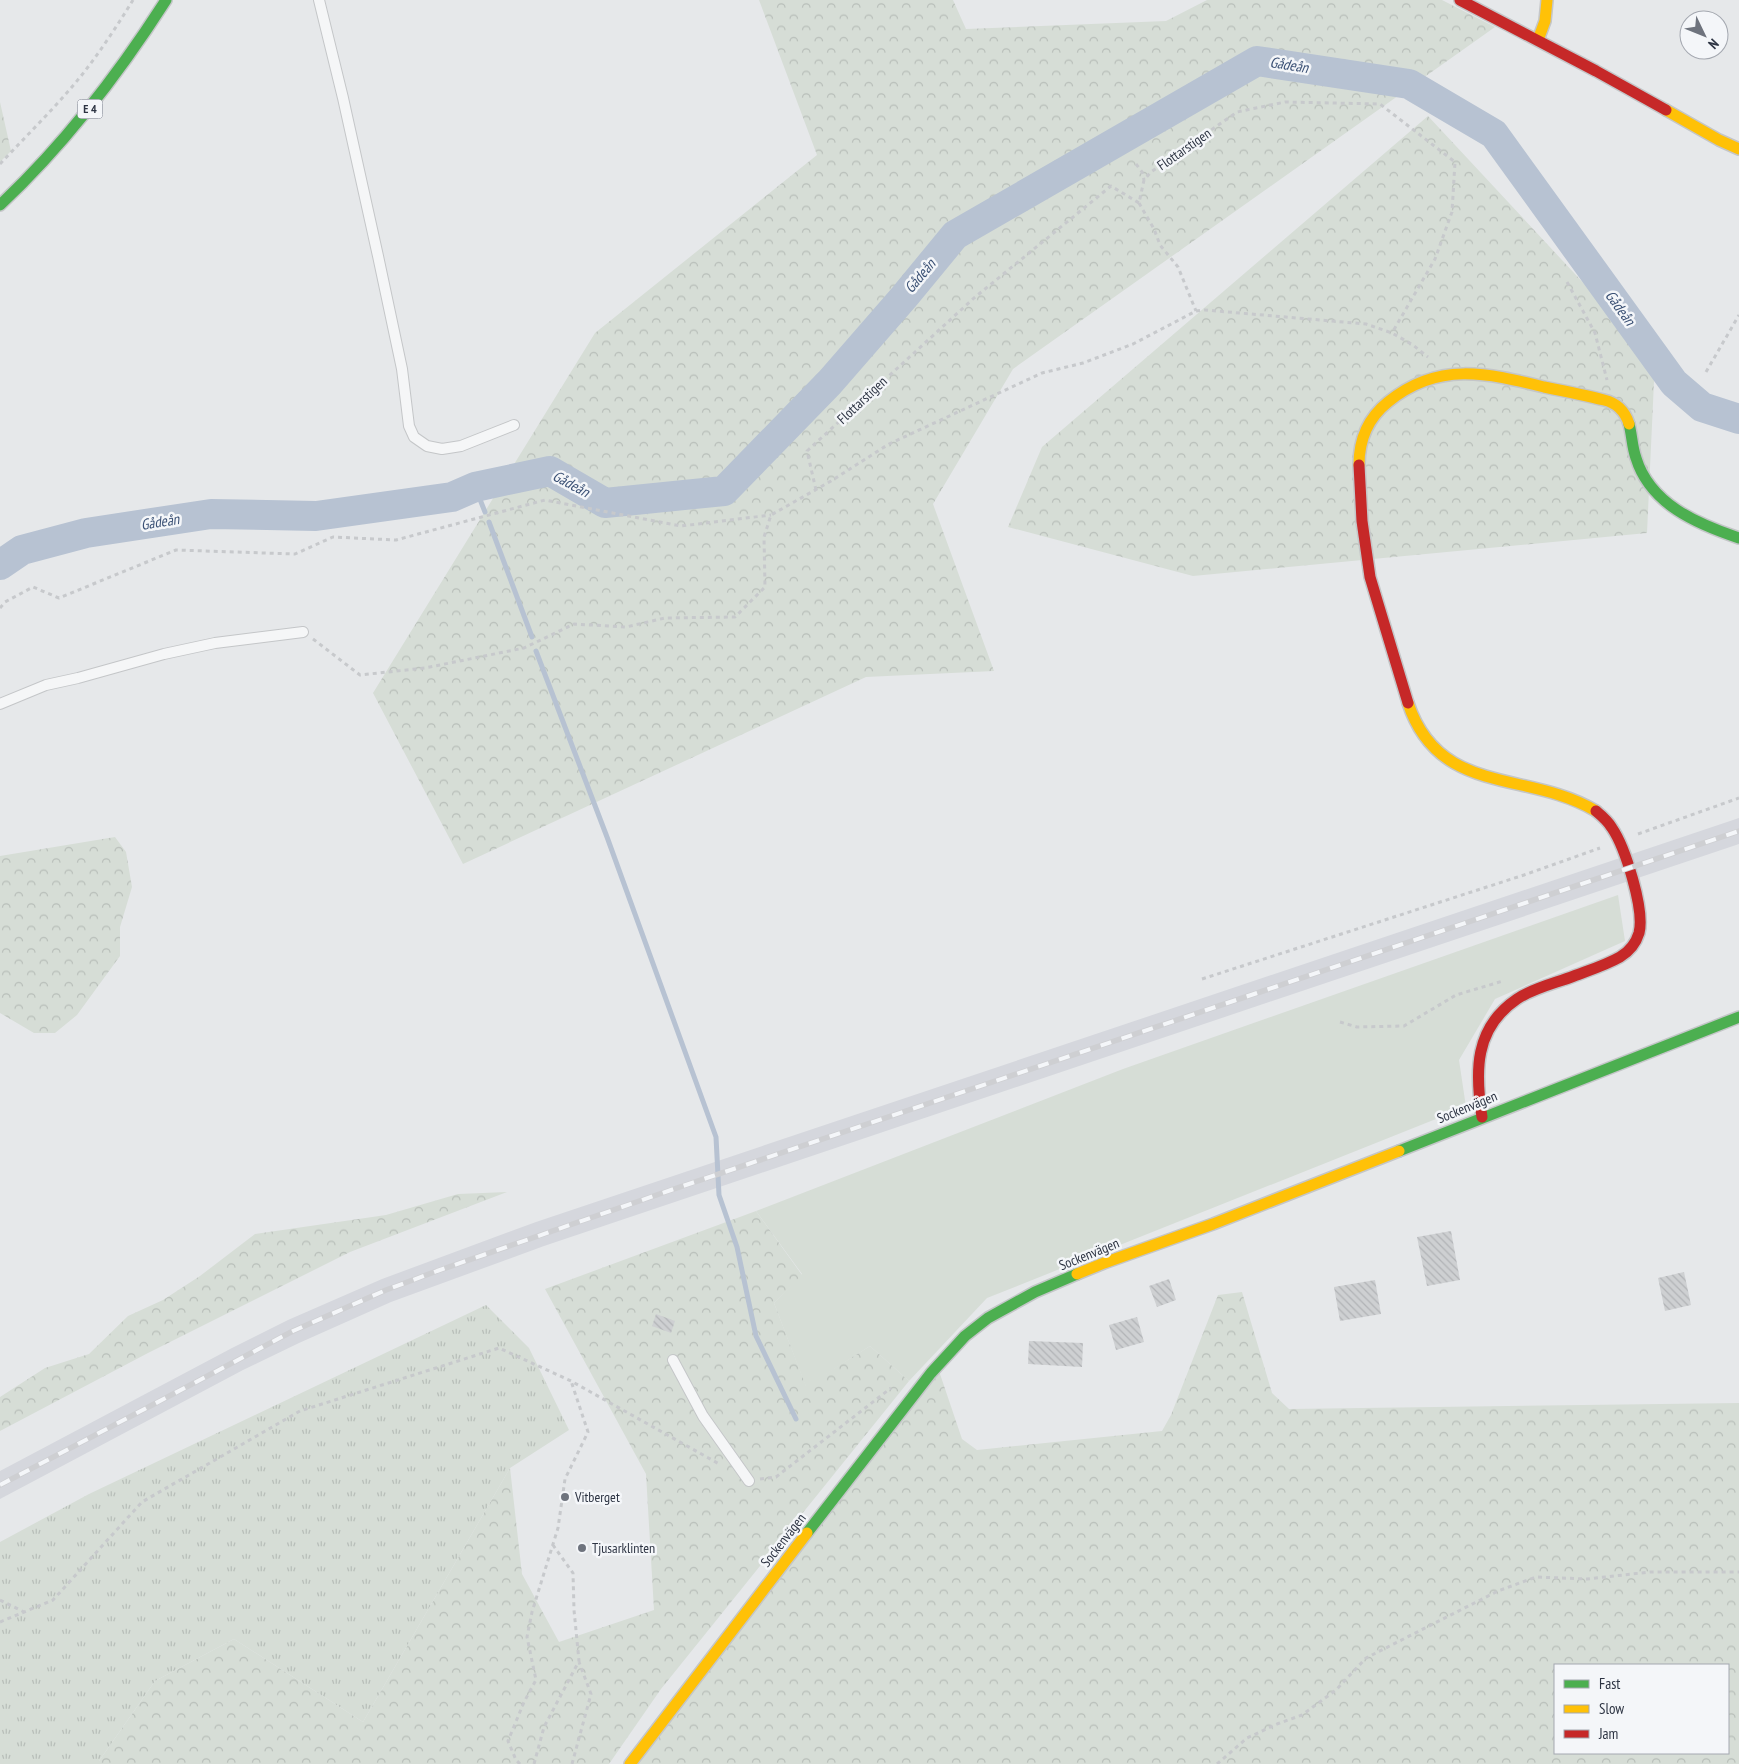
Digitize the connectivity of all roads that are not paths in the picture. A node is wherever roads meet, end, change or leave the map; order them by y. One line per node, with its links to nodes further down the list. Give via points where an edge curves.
1 (166, 0): 7 (main road, E 4, via 137,47 99,98 68,136)
2 (319, 0): 8 (lane, via 344,98 402,369 409,426 414,436 427,446 442,449 461,446)
3 (1460, 0): 5 (main road)
4 (1547, 0): 5 (main road, via 1545,21)
5 (1538, 40): 6 (main road)
6 (1739, 149)
7 (0, 205)
8 (514, 425)
9 (1739, 538): 13 (main road, via 1688,519 1657,495 1636,459 1626,413 1612,402 1514,380 1478,374 1451,374 1431,377 1394,396 1372,417 1361,444 1359,469 1370,579 1421,733 1450,761 1472,772 1562,795 1602,814 1626,858 1639,911 1639,934 1624,954 1517,999 1497,1017 1484,1036 1478,1059 1476,1084)
10 (303, 632): 11 (lane, via 215,643 164,654 46,685)
11 (0, 704)
12 (1739, 1017): 13 (main road, Sockenvägen)
13 (1482, 1116): 16 (main road, Sockenvägen, via 1213,1224 1096,1267 1035,1292 988,1318 931,1373)
14 (673, 1360): 15 (lane, via 703,1416)
15 (749, 1481)
16 (630, 1764)

